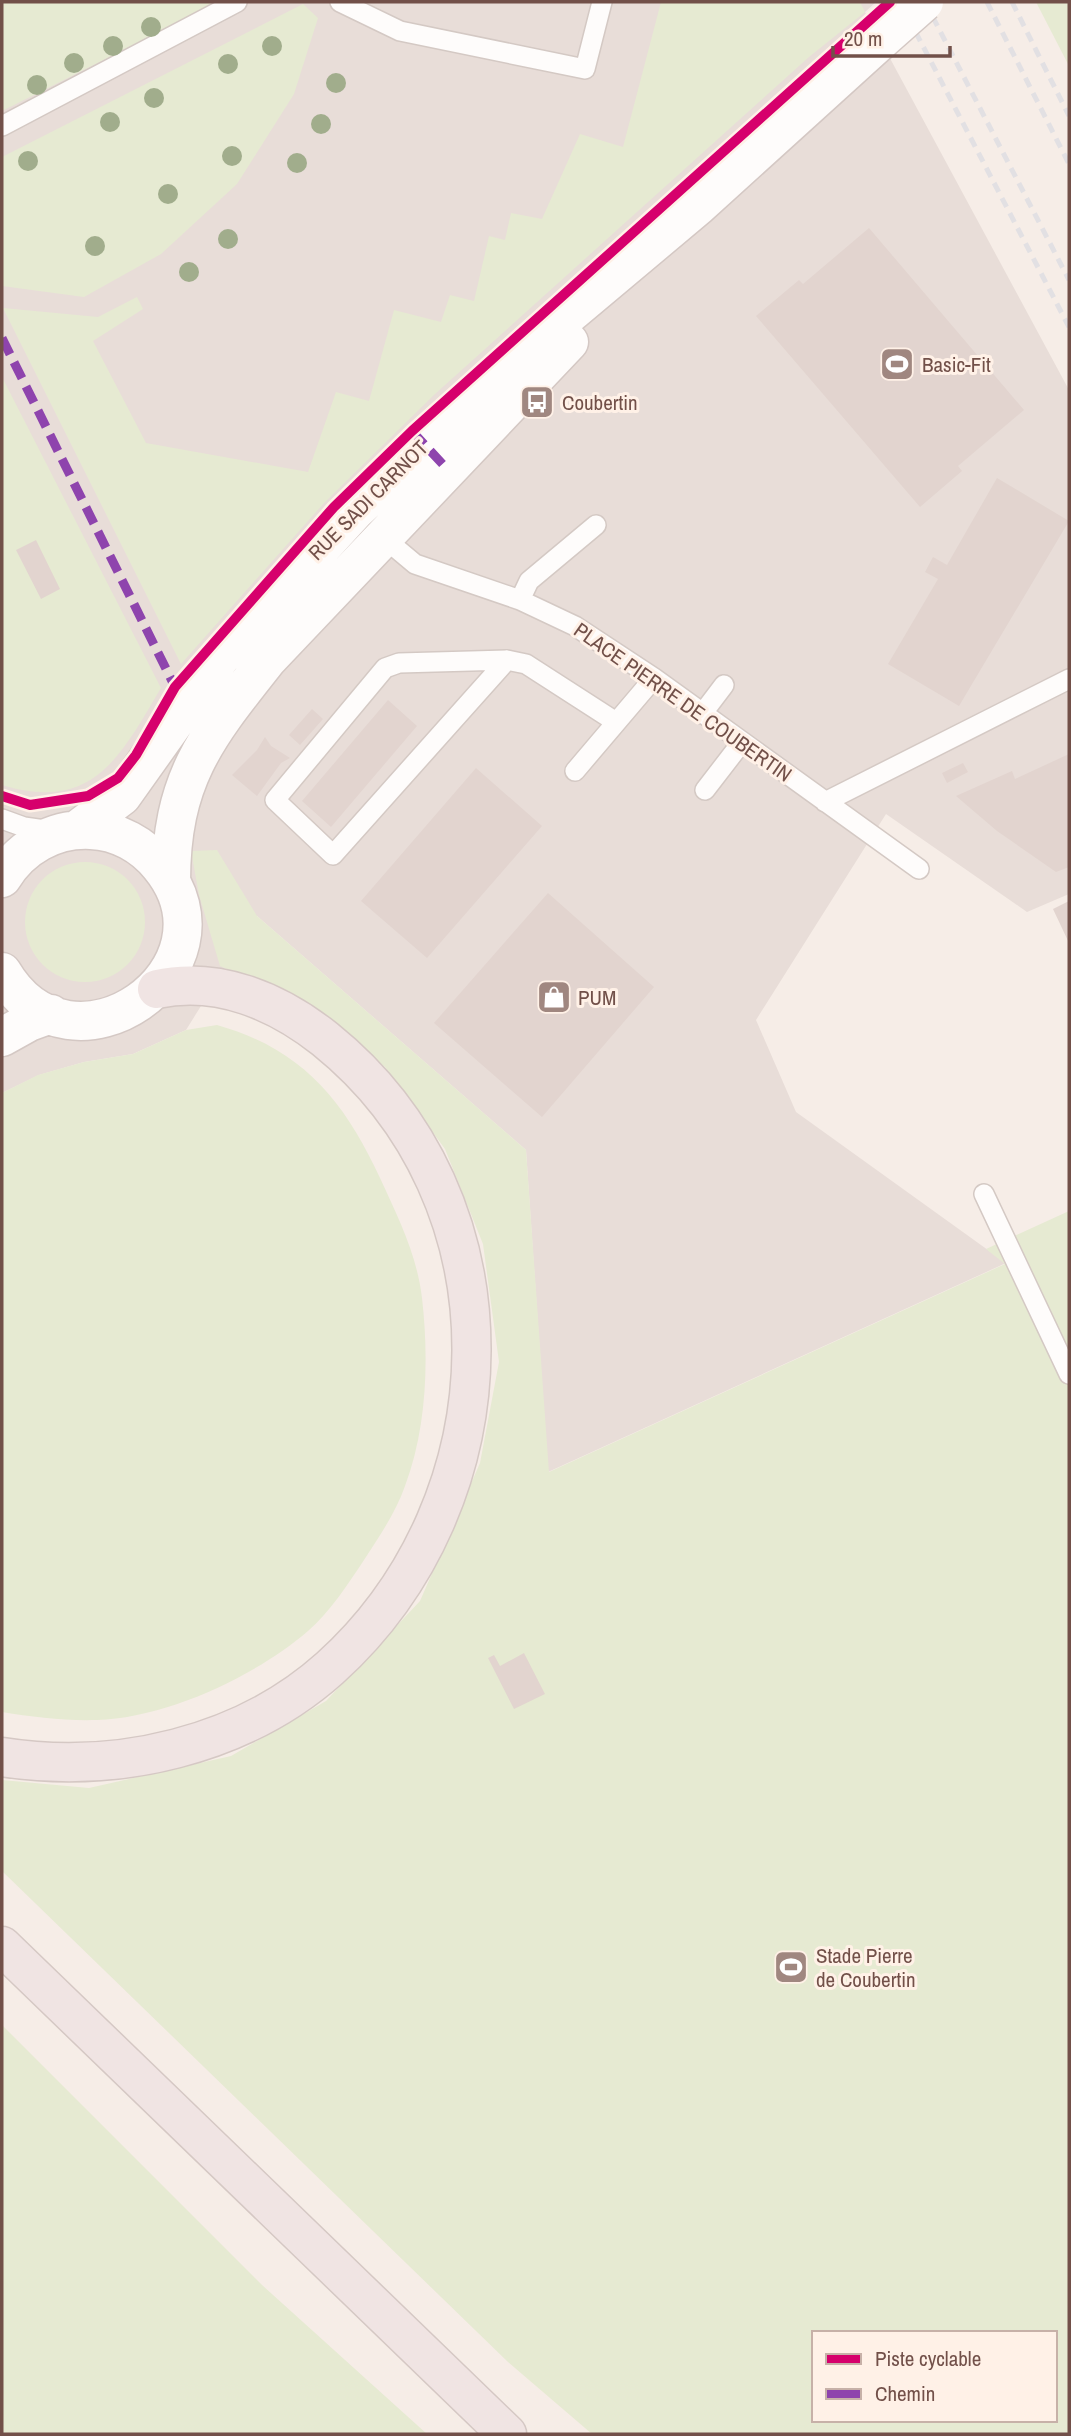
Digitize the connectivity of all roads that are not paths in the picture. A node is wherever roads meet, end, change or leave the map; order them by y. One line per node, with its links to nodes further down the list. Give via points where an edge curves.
1 (237, 2): 5 (lane)
2 (340, 2): 3 (lane, via 400,31 585,69)
3 (602, 2)
4 (924, 2): 6 (main road, RUE SADI CARNOT, bridge)
5 (2, 126)
6 (698, 206): 7 (main road, RUE SADI CARNOT, via 520,356); 9 (main road, RUE SADI CARNOT)
7 (355, 511): 9 (lane, PLACE PIERRE DE COUBERTIN); 22 (main road, RUE SADI CARNOT, via 220,658 122,796)
8 (596, 525): 10 (lane, via 529,581)
9 (382, 537): 10 (lane, PLACE PIERRE DE COUBERTIN, via 415,564); 25 (main road, RUE SADI CARNOT, via 267,660 199,754 178,803)
10 (520, 600): 12 (lane, PLACE PIERRE DE COUBERTIN, via 575,626)
11 (507, 660): 11 (lane, via 333,855 275,800 385,668 399,663); 16 (lane, via 526,664)
12 (654, 678): 15 (lane, PLACE PIERRE DE COUBERTIN); 16 (lane)
13 (1069, 679): 20 (lane)
14 (724, 685): 15 (lane)
15 (702, 713): 17 (lane, PLACE PIERRE DE COUBERTIN)
16 (616, 722): 18 (lane)
17 (742, 742): 19 (lane); 20 (lane, PLACE PIERRE DE COUBERTIN)
18 (575, 771)
19 (705, 790)
20 (825, 802): 23 (lane, PLACE PIERRE DE COUBERTIN)
21 (2, 819): 22 (lane, via 24,827)
22 (70, 831): 24 (main road, RUE SADI CARNOT, via 27,849); 25 (main road, via 105,832 132,842 154,859)
23 (919, 869)
24 (2, 878)
25 (170, 882): 27 (main road, via 180,909 180,937 172,965)
26 (2, 972): 28 (main road, via 20,996)
27 (157, 989): 28 (main road, via 114,1016 89,1021); 32 (highway, via 211,987 279,1008 338,1050 400,1119 438,1187 463,1258 472,1344 464,1432 438,1518 415,1561 352,1645 308,1686 257,1717 166,1752 74,1763)
28 (51, 1014): 29 (main road)
29 (2, 1037)
30 (984, 1194): 31 (lane)
31 (1069, 1374)
32 (2, 1757)
33 (2, 1946): 34 (highway)
34 (507, 2434)

